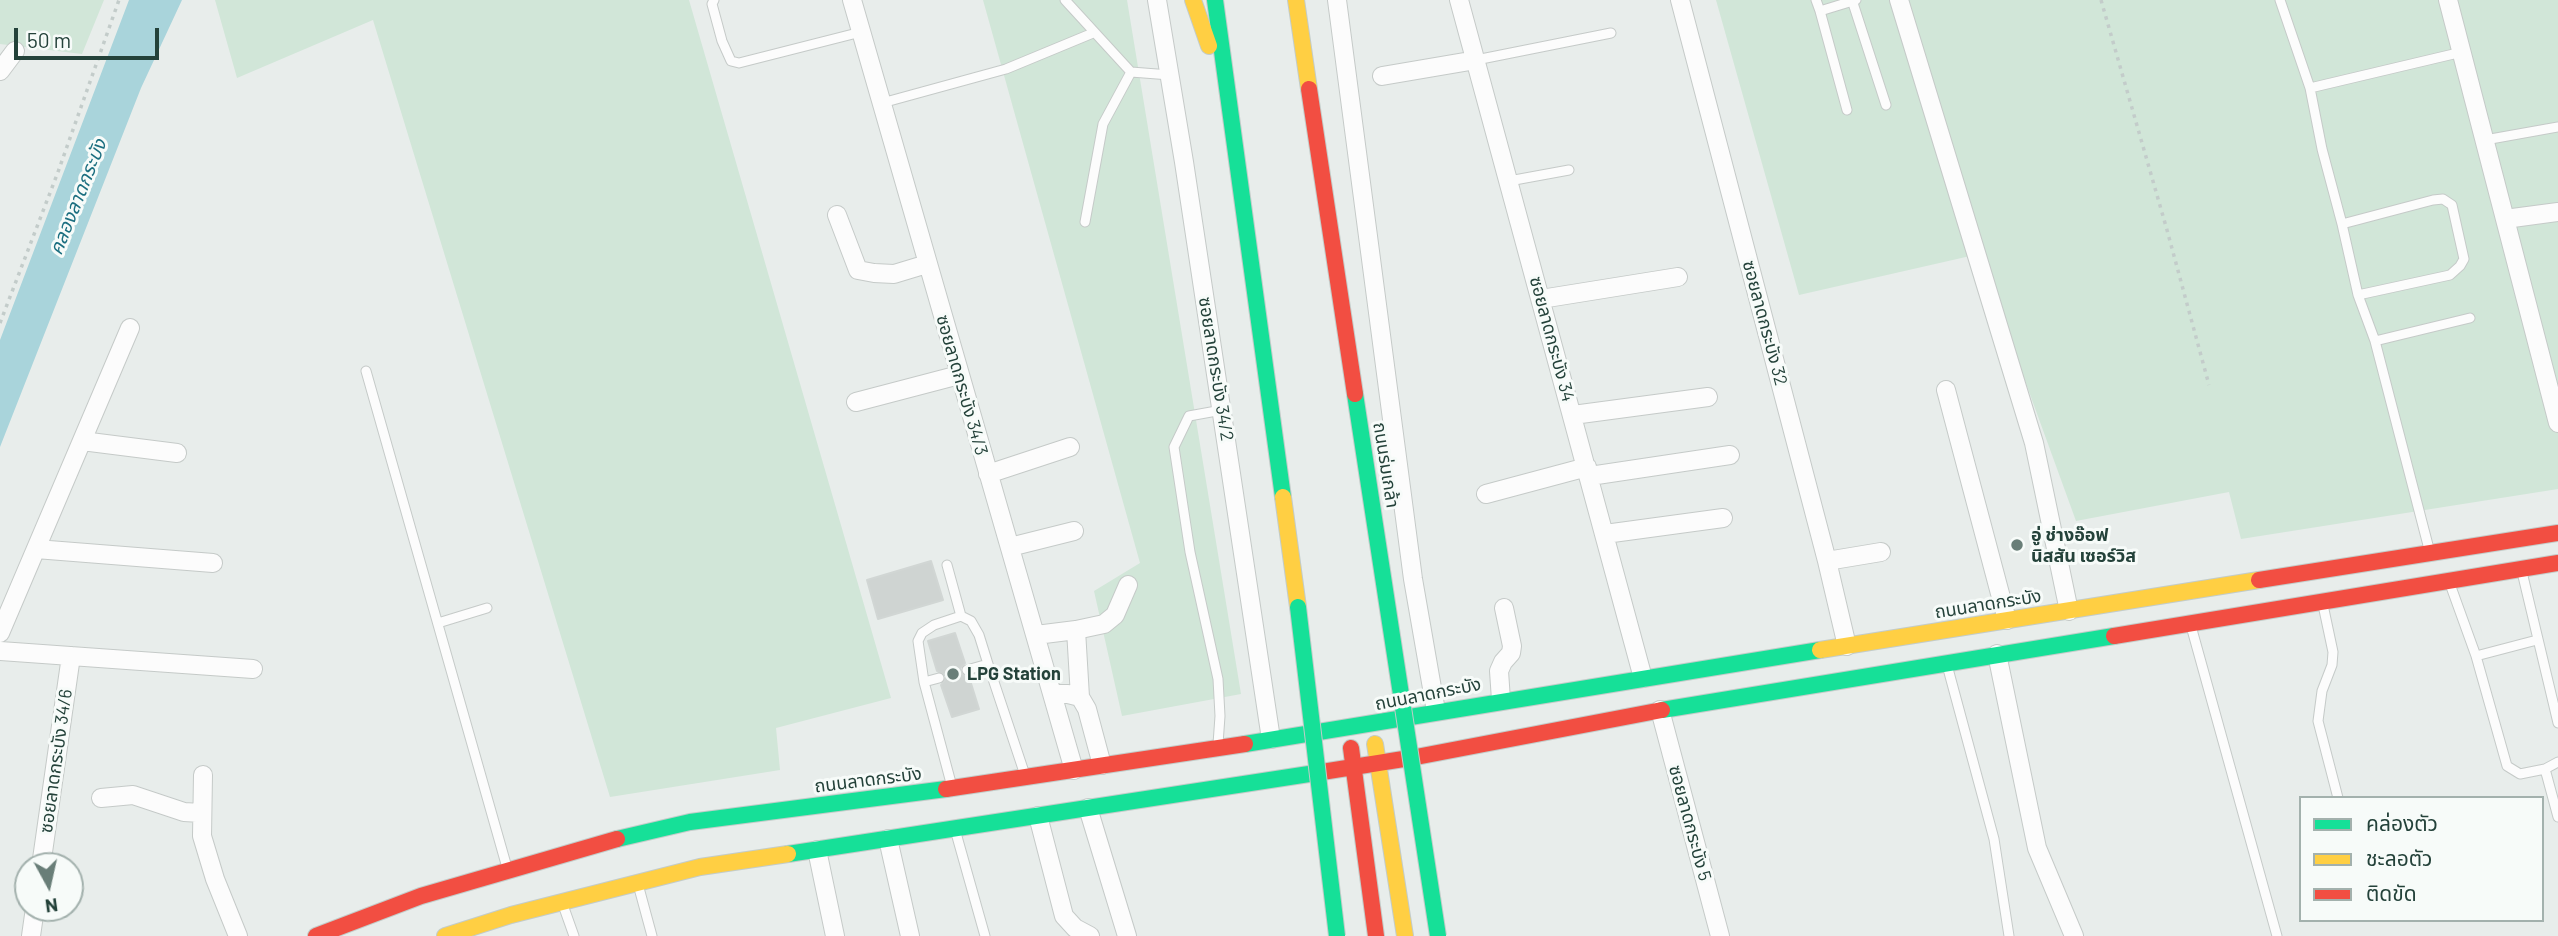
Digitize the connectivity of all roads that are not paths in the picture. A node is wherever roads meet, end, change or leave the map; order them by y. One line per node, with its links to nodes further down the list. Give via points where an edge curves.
1 (714, 0): 17 (lane, via 722,41 731,61 739,63)
2 (852, 0): 17 (street, ซอยลาดกระบัง 34/3)
3 (1065, 0): 18 (lane)
4 (1157, 0): 25 (street, ซอยลาดกระบัง 34/2)
5 (1193, 0): 30 (main road)
6 (1215, 0): 30 (main road)
7 (1297, 0): 147 (main road, ถนนร่มเกล้า, bridge)
8 (1337, 0): 106 (street, via 1413,579)
9 (1459, 0): 22 (street, ซอยลาดกระบัง 34)
10 (1680, 0): 71 (street, ซอยลาดกระบัง 32)
11 (1816, 0): 16 (lane)
12 (1854, 0): 16 (lane); 29 (lane)
13 (1899, 0): 81 (street, via 2034,443)
14 (2280, 0): 27 (lane)
15 (2448, 0): 21 (street)
16 (1820, 11): 31 (lane)
17 (861, 32): 28 (street, ซอยลาดกระบัง 34/3)
18 (1093, 33): 24 (lane); 28 (lane, via 1006,69)
19 (1611, 33): 22 (lane)
20 (15, 51): 23 (street)
21 (2462, 52): 27 (lane); 33 (street)
22 (1476, 61): 26 (street); 35 (street, ซอยลาดกระบัง 34)
23 (0, 71)
24 (1131, 72): 25 (lane); 39 (lane, via 1103,124)
25 (1170, 75): 53 (street, ซอยลาดกระบัง 34/2)
26 (1382, 76)
27 (2310, 88): 40 (lane)
28 (882, 103): 41 (street, ซอยลาดกระบัง 34/3)
29 (1886, 105)
30 (1229, 109): 144 (main road, bridge)
31 (1847, 110)
32 (2558, 127): 33 (lane)
33 (2485, 140): 38 (street)
34 (1569, 170): 35 (lane)
35 (1509, 181): 44 (street, ซอยลาดกระบัง 34)
36 (2558, 212): 38 (street)
37 (837, 215): 41 (street, via 859,270 894,274)
38 (2505, 219): 55 (street)
39 (1085, 222)
40 (2342, 224): 43 (lane); 43 (lane, via 2433,200 2444,199 2452,205 2464,259 2460,266 2450,275)
41 (927, 264): 49 (street, ซอยลาดกระบัง 34/3)
42 (1678, 277): 44 (street)
43 (2358, 295): 47 (lane)
44 (1541, 299): 54 (street, ซอยลาดกระบัง 34)
45 (2470, 318): 47 (lane)
46 (130, 328): 56 (street)
47 (2375, 341): 70 (lane)
48 (366, 371): 84 (lane)
49 (960, 375): 52 (street); 61 (street, ซอยลาดกระบัง 34/3)
50 (1946, 390): 83 (street)
51 (1708, 397): 54 (street)
52 (856, 402)
53 (1222, 410): 110 (street, ซอยลาดกระบัง 34/2); 111 (lane, via 1189,416 1174,447 1190,552 1218,679)
54 (1573, 415): 60 (street, ซอยลาดกระบัง 34)
55 (2558, 423)
56 (82, 441): 58 (street); 68 (street)
57 (1070, 447): 61 (street)
58 (177, 453)
59 (1730, 456): 60 (street)
60 (1588, 472): 62 (street); 66 (street, ซอยลาดกระบัง 34)
61 (988, 474): 67 (street, ซอยลาดกระบัง 34/3)
62 (1486, 494)
63 (1723, 518): 66 (street)
64 (1074, 531): 67 (street)
65 (2558, 533): 70 (main road, ถนนลาดกระบัง)
66 (1605, 534): 100 (street, ซอยลาดกระบัง 34)
67 (1010, 547): 88 (street, ซอยลาดกระบัง 34/3)
68 (36, 549): 72 (street); 87 (street)
69 (1881, 552): 71 (street)
70 (2431, 554): 81 (main road, ถนนลาดกระบัง)
71 (1827, 561): 90 (street, ซอยลาดกระบัง 32)
72 (213, 563)
73 (2558, 563): 75 (main road)
74 (947, 565): 82 (lane)
75 (2521, 569): 76 (main road); 89 (lane)
76 (2449, 582): 78 (main road); 94 (lane)
77 (1128, 585): 86 (street, via 1115,615 1104,624)
78 (2323, 603): 85 (main road); 121 (lane, via 2333,652 2318,721)
79 (487, 608): 84 (lane)
80 (1504, 608): 104 (street, via 1512,646 1499,671)
81 (2069, 611): 83 (main road, ถนนลาดกระบัง)
82 (961, 616): 96 (lane, via 971,621 979,635); 101 (lane, via 922,633 918,641)
83 (2007, 620): 90 (main road, ถนนลาดกระบัง)
84 (438, 623): 131 (lane)
85 (2190, 624): 92 (main road); 151 (lane)
86 (1076, 631): 88 (street); 103 (street)
87 (0, 633)
88 (1036, 635): 102 (street, ซอยลาดกระบัง 34/3)
89 (2537, 640): 94 (lane); 107 (lane)
90 (1847, 646): 100 (main road, ถนนลาดกระบัง)
91 (0, 652): 93 (street)
92 (1997, 654): 95 (main road); 150 (street, via 2037,848)
93 (71, 656): 97 (street); 130 (street, ซอยลาดกระบัง 34/6)
94 (2476, 656): 116 (lane, via 2507,766 2521,774)
95 (1946, 663): 105 (main road); 149 (lane, via 1994,839)
96 (988, 664): 98 (lane); 119 (lane)
97 (253, 669)
98 (967, 670)
99 (939, 678): 101 (lane)
100 (1643, 678): 104 (main road, ถนนลาดกระบัง)
101 (924, 682): 120 (lane)
102 (1053, 694): 103 (street); 117 (street, ซอยลาดกระบัง 34/3)
103 (1080, 697): 114 (street)
104 (1501, 700): 106 (main road, ถนนลาดกระบัง)
105 (1660, 710): 112 (main road); 148 (street, ซอยลาดกระบัง 5)
106 (1436, 711): 108 (main road, ถนนลาดกระบัง)
107 (2558, 723)
108 (1371, 724): 109 (main road, ถนนลาดกระบัง); 112 (main road)
109 (1348, 727): 110 (main road, ถนนลาดกระบัง); 115 (main road)
110 (1271, 739): 111 (main road, ถนนลาดกระบัง)
111 (1218, 748): 114 (main road, ถนนลาดกระบัง)
112 (1379, 762): 115 (main road); 146 (main road)
113 (2558, 762): 116 (lane)
114 (1102, 765): 117 (main road, ถนนลาดกระบัง)
115 (1353, 765): 123 (main road); 145 (main road)
116 (2545, 769): 126 (lane)
117 (1074, 770): 119 (main road, ถนนลาดกระบัง)
118 (203, 775): 124 (street)
119 (1026, 776): 120 (main road, ถนนลาดกระบัง)
120 (952, 788): 131 (main road, ถนนลาดกระบัง, via 616,839)
121 (2337, 796)
122 (101, 798): 124 (street, via 133,795)
123 (1088, 808): 125 (main road); 143 (street)
124 (201, 813): 134 (street, via 207,856)
125 (1038, 816): 127 (main road); 142 (street, via 1064,915 1074,928)
126 (2558, 817)
127 (955, 830): 128 (main road); 141 (lane)
128 (888, 839): 129 (main road); 140 (street)
129 (817, 850): 132 (main road, via 698,861); 139 (street)
130 (43, 852)
131 (508, 869): 135 (main road, ถนนลาดกระบัง)
132 (638, 883): 133 (main road); 138 (lane)
133 (562, 902): 136 (main road); 137 (lane)
134 (238, 936)
135 (316, 936)
136 (445, 936)
137 (574, 936)
138 (652, 936)
139 (835, 936)
140 (910, 936)
141 (985, 936)
142 (1090, 936)
143 (1127, 936)
144 (1338, 936)
145 (1376, 936)
146 (1405, 936)
147 (1438, 936)
148 (1720, 936)
149 (2009, 936)
150 (2074, 936)
151 (2277, 936)

